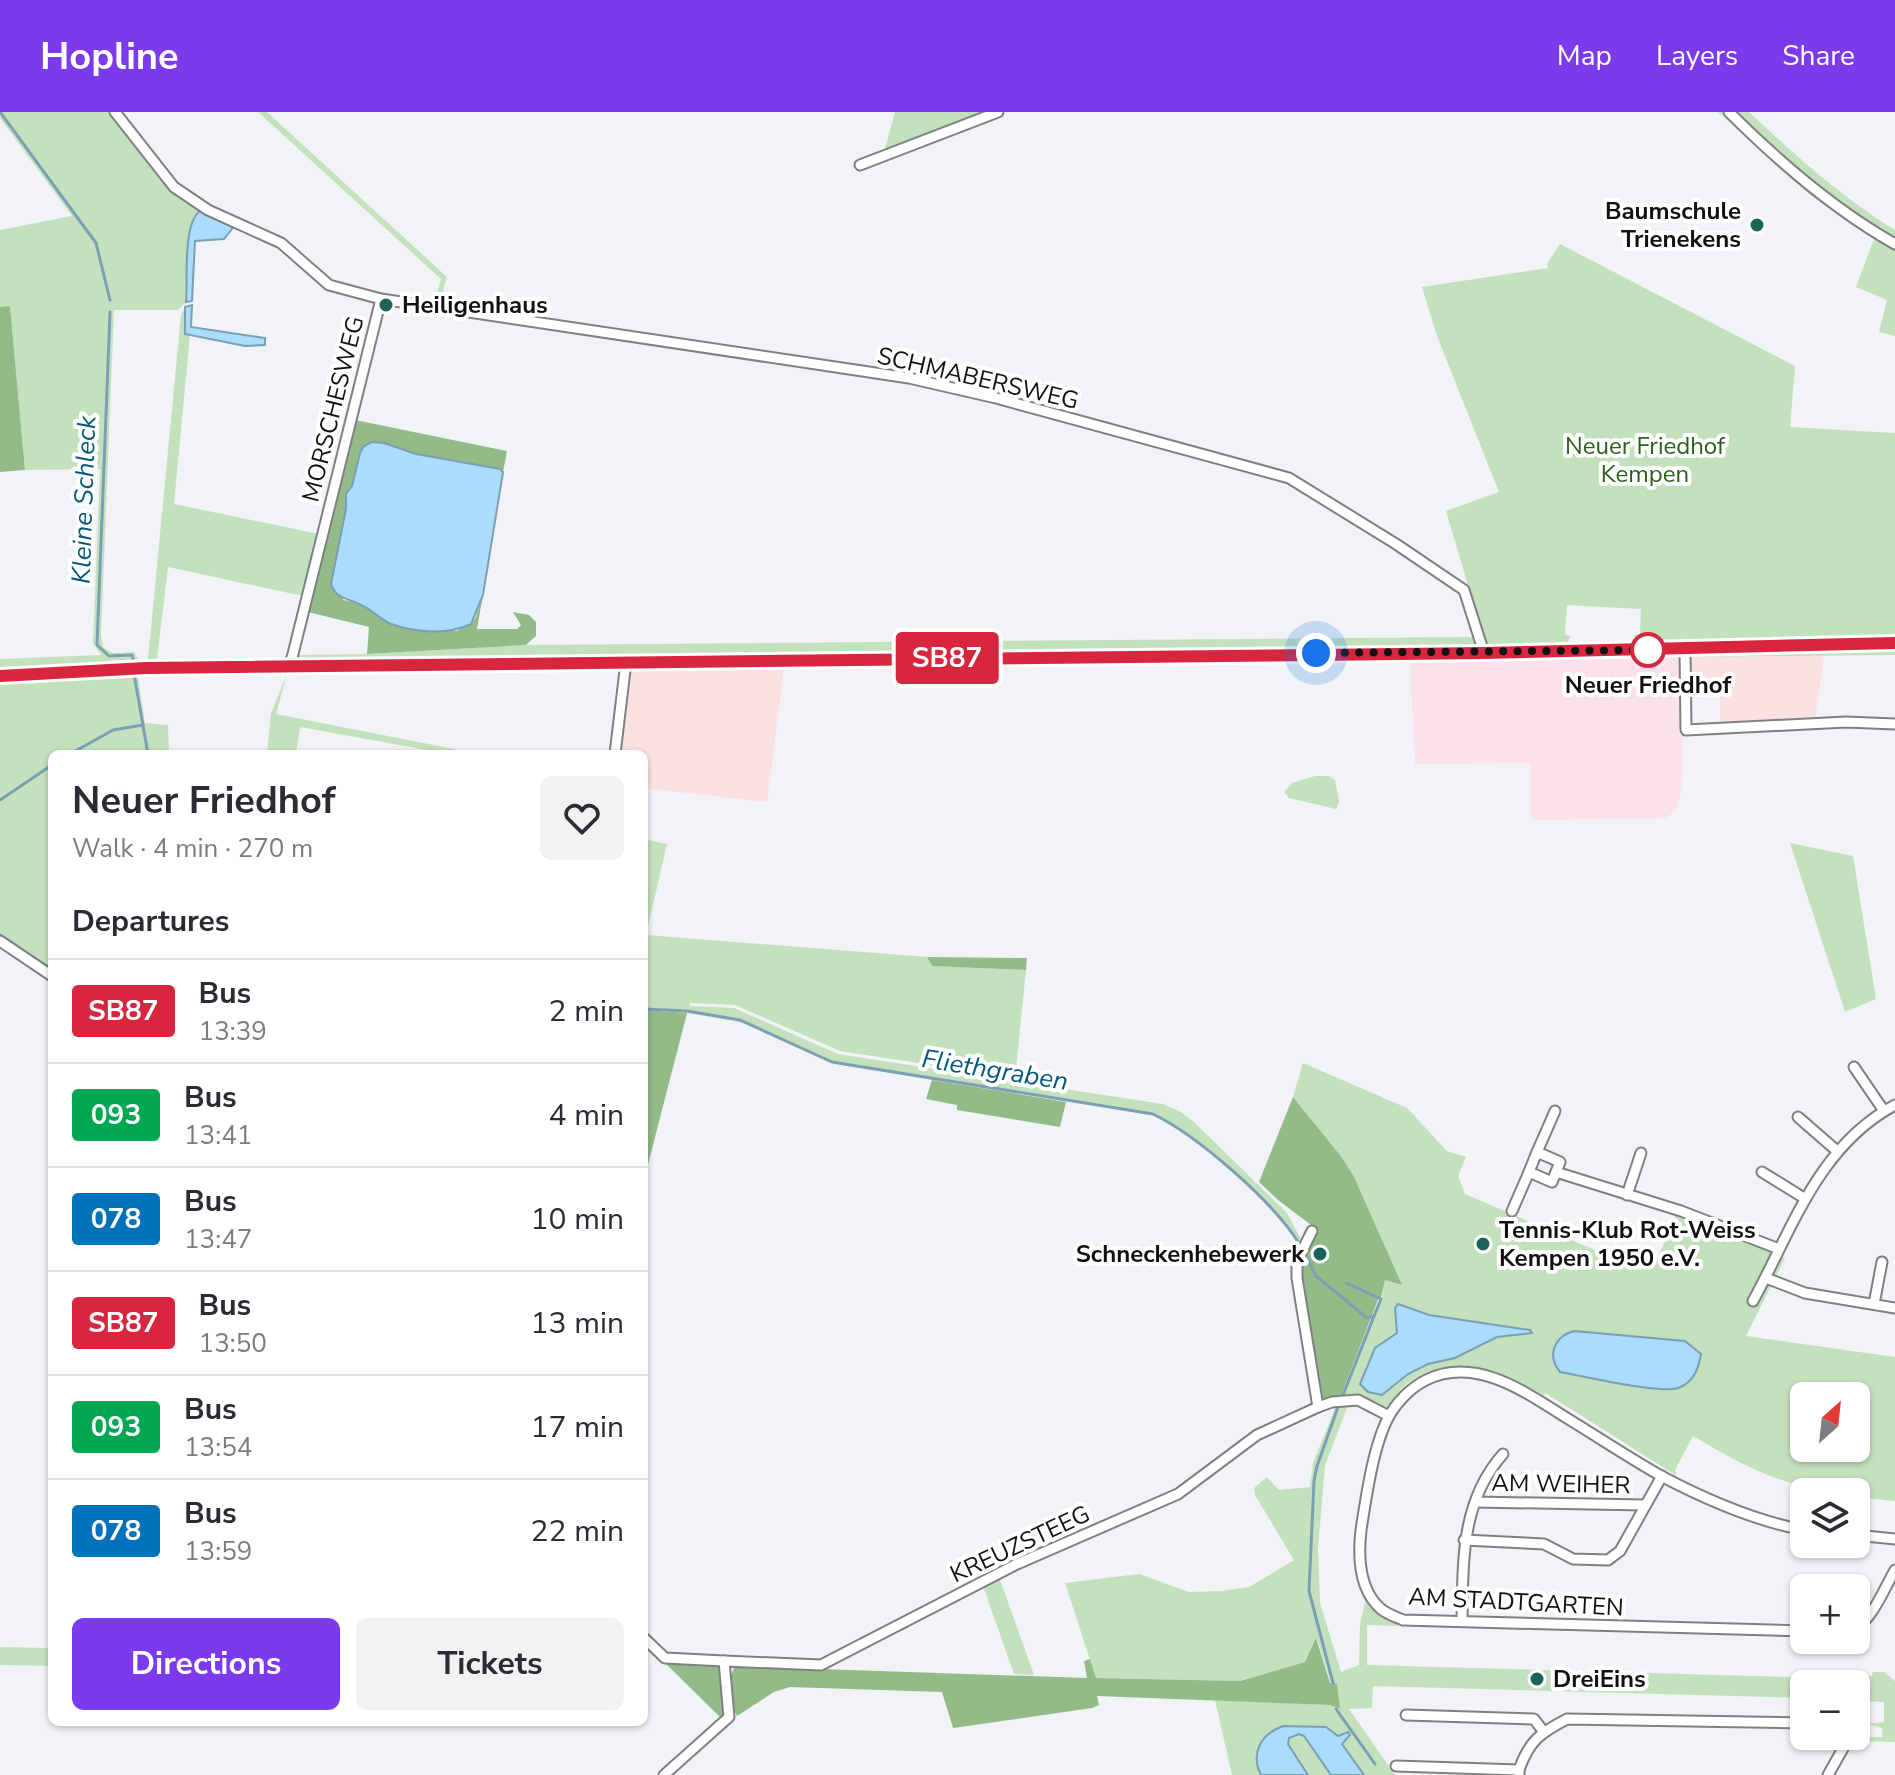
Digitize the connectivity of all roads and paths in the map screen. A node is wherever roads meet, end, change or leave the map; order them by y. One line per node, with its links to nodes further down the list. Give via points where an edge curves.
1 (115, 112): 6 (street, MORSCHESWEG, via 174,187 208,210 281,243 329,285)
2 (998, 112): 4 (street)
3 (1729, 112): 5 (street, via 1811,187)
4 (860, 165)
5 (1895, 244)
6 (381, 299): 9 (street, SCHMABERSWEG, via 909,378 1289,478 1464,590); 11 (street, MORSCHESWEG)
7 (1895, 644): 8 (street)
8 (1685, 650): 9 (street); 13 (street, via 1686,730)
9 (1484, 653): 10 (street)
10 (626, 662): 11 (street); 14 (street)
11 (287, 666): 12 (street)
12 (0, 676)
13 (1895, 724)
14 (615, 750)
15 (0, 941): 16 (street)
16 (48, 973)
17 (1854, 1067): 20 (street)
18 (1895, 1105): 20 (street)
19 (1555, 1111): 23 (street)
20 (1884, 1111): 22 (street)
21 (1798, 1117): 22 (street)
22 (1837, 1151): 29 (street)
23 (1537, 1152): 25 (street); 26 (street, via 1560,1162)
24 (1641, 1153): 28 (street)
25 (1529, 1172): 26 (street, via 1552,1182); 30 (street)
26 (1556, 1172): 28 (street)
27 (1762, 1172): 29 (street)
28 (1627, 1195): 32 (street)
29 (1804, 1198): 32 (street)
30 (1512, 1211)
31 (1312, 1231): 38 (street, via 1297,1261 1297,1278)
32 (1779, 1249): 34 (street)
33 (1882, 1262): 36 (street)
34 (1766, 1278): 35 (street); 36 (street, via 1805,1293)
35 (1753, 1301)
36 (1874, 1304): 37 (street)
37 (1895, 1308)
38 (1318, 1407): 39 (street, KREUZSTEEG, via 1358,1400); 53 (street, KREUZSTEEG, via 1257,1435 1178,1494 1017,1564 821,1665)
39 (1389, 1416): 41 (street, via 1403,1397 1429,1379 1459,1372 1484,1375 1522,1390); 50 (street, AM STADTGARTEN, via 1376,1447 1363,1519 1363,1581 1381,1609 1403,1620)
40 (1503, 1454): 42 (street, AM WEIHER)
41 (1662, 1476): 43 (street); 44 (street, via 1732,1510)
42 (1476, 1502): 43 (street, AM WEIHER); 47 (street, AM WEIHER)
43 (1645, 1505): 47 (street, via 1620,1551 1608,1560 1573,1559 1544,1544)
44 (1790, 1526)
45 (1870, 1536): 46 (street)
46 (1895, 1539)
47 (1464, 1540): 50 (street, AM WEIHER)
48 (1895, 1570): 49 (street)
49 (1870, 1611)
50 (1462, 1620): 51 (street, AM STADTGARTEN)
51 (1790, 1631)
52 (648, 1642): 53 (street, KREUZSTEEG, via 665,1658)
53 (724, 1661): 60 (street, via 729,1717)
54 (1406, 1715): 56 (street, via 1534,1719)
55 (1790, 1723): 56 (street, via 1567,1719)
56 (1543, 1731): 59 (street, via 1525,1751)
57 (1842, 1750): 61 (street)
58 (1396, 1766): 59 (street)
59 (1519, 1773)
60 (664, 1775)
61 (1828, 1775)

